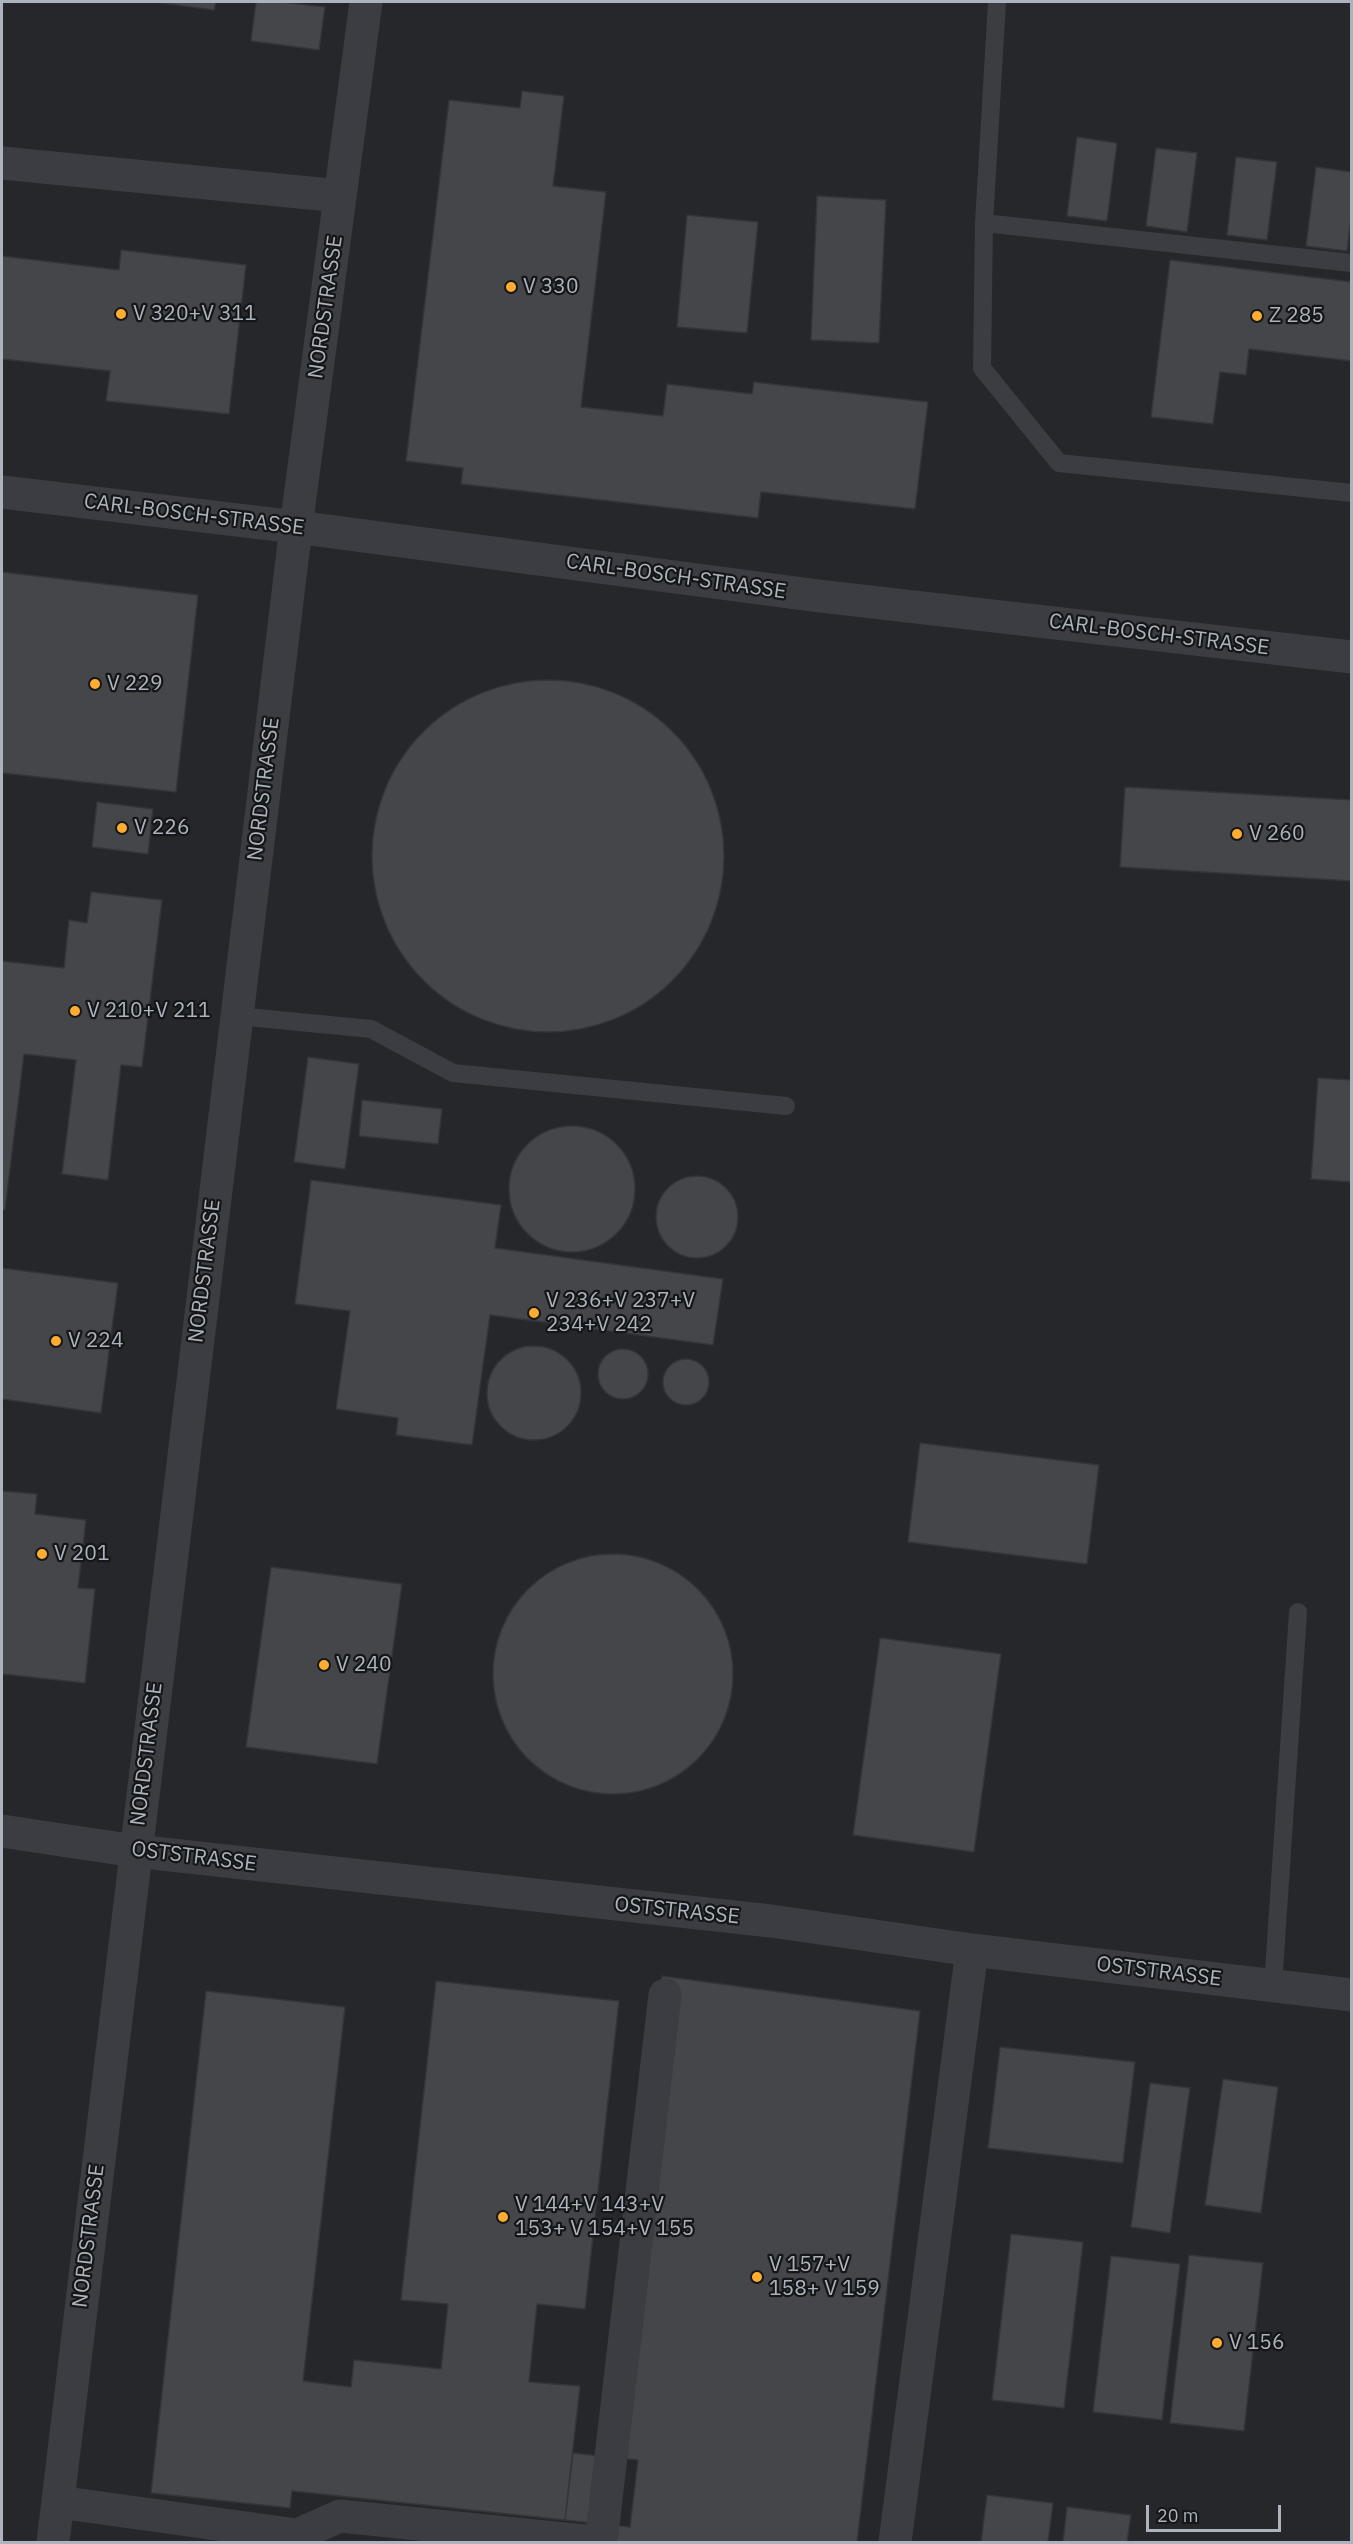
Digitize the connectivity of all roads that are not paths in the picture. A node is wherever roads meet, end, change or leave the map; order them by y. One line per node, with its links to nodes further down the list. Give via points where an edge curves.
1 (366, 2): 4 (street, NORDSTRASSE)
2 (997, 2): 5 (lane)
3 (2, 163): 4 (street)
4 (340, 196): 9 (street, NORDSTRASSE)
5 (984, 223): 6 (lane); 8 (lane, via 982,368 1059,463)
6 (1352, 263)
7 (2, 492): 9 (street, CARL-BOSCH-STRASSE)
8 (1352, 493)
9 (296, 527): 10 (street, CARL-BOSCH-STRASSE, via 819,596); 11 (street, NORDSTRASSE)
10 (1352, 657)
11 (237, 1016): 12 (lane, via 371,1029 453,1073); 15 (street, NORDSTRASSE)
12 (786, 1106)
13 (1298, 1612): 17 (lane)
14 (2, 1831): 15 (street, OSTSTRASSE)
15 (135, 1851): 16 (street, OSTSTRASSE, via 771,1921); 20 (street, NORDSTRASSE)
16 (972, 1950): 17 (street, OSTSTRASSE); 25 (street)
17 (1273, 1986): 19 (street, OSTSTRASSE)
18 (665, 1995): 24 (street)
19 (1352, 1995)
20 (57, 2502): 21 (street); 22 (street, NORDSTRASSE)
21 (297, 2539): 23 (street, via 340,2516)
22 (53, 2542)
23 (594, 2542)
24 (601, 2542)
25 (895, 2542)

